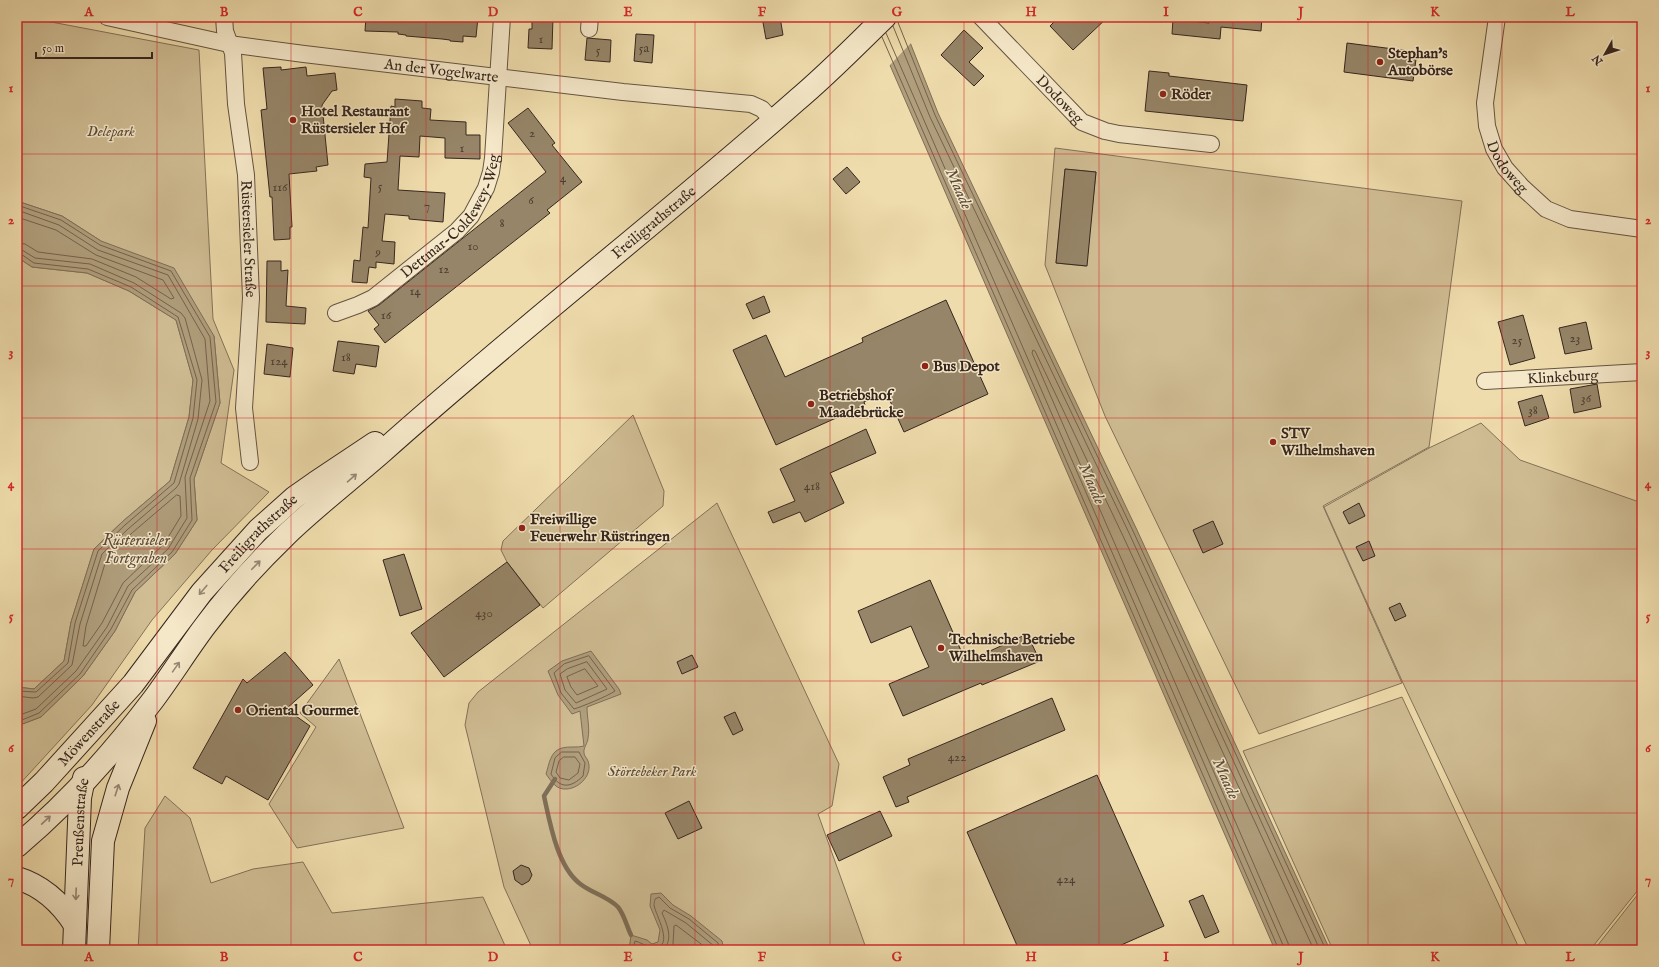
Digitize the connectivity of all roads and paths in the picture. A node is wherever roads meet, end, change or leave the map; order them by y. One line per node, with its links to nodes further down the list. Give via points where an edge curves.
1 (107, 17): 7 (street, An der Vogelwarte)
2 (224, 17): 7 (street, Rüstersieler Straße, via 225,31)
3 (502, 17): 8 (street, Dettmar-Coldewey-Weg)
4 (885, 17): 9 (main road, Freiligrathstraße)
5 (981, 17): 10 (street, Dodoweg, via 1082,122 1119,134)
6 (1497, 17): 11 (street, Dodoweg, via 1485,103 1487,126 1494,149 1505,168 1546,209 1570,219)
7 (230, 44): 8 (street, An der Vogelwarte); 16 (street, Rüstersieler Straße, via 246,175 251,298 244,408)
8 (498, 78): 9 (street, An der Vogelwarte, via 751,104 762,109); 12 (street, Dettmar-Coldewey-Weg, via 491,172 483,195 471,216 458,231 373,298)
9 (773, 121): 15 (main road, Freiligrathstraße, via 621,251)
10 (1211, 144)
11 (1642, 228)
12 (336, 313)
13 (1642, 372): 14 (street, Klinkeburg)
14 (1484, 381)
15 (416, 420): 17 (main road, Freiligrathstraße, one-way to 17, via 315,483 258,530 202,592); 18 (main road, Freiligrathstraße, one-way to 15, via 206,624 252,570 288,534)
16 (250, 462)
17 (133, 684): 19 (main road, Möwenstraße); 20 (main road, Preußenstraße, via 94,755)
18 (153, 699): 20 (main road, Möwenstraße); 22 (main road, Preußenstraße, one-way to 18, via 118,788)
19 (44, 782): 20 (main road, Möwenstraße, via 60,779); 21 (main road, Möwenstraße)
20 (82, 785): 22 (main road, Möwenstraße, via 95,804); 23 (main road, Möwenstraße, one-way to 20); 25 (main road, Preußenstraße, one-way to 25)
21 (17, 808)
22 (103, 842): 27 (main road, Preußenstraße)
23 (17, 846)
24 (17, 878): 25 (main road, via 53,897)
25 (75, 925): 26 (main road, Preußenstraße)
26 (74, 950)
27 (98, 950)

